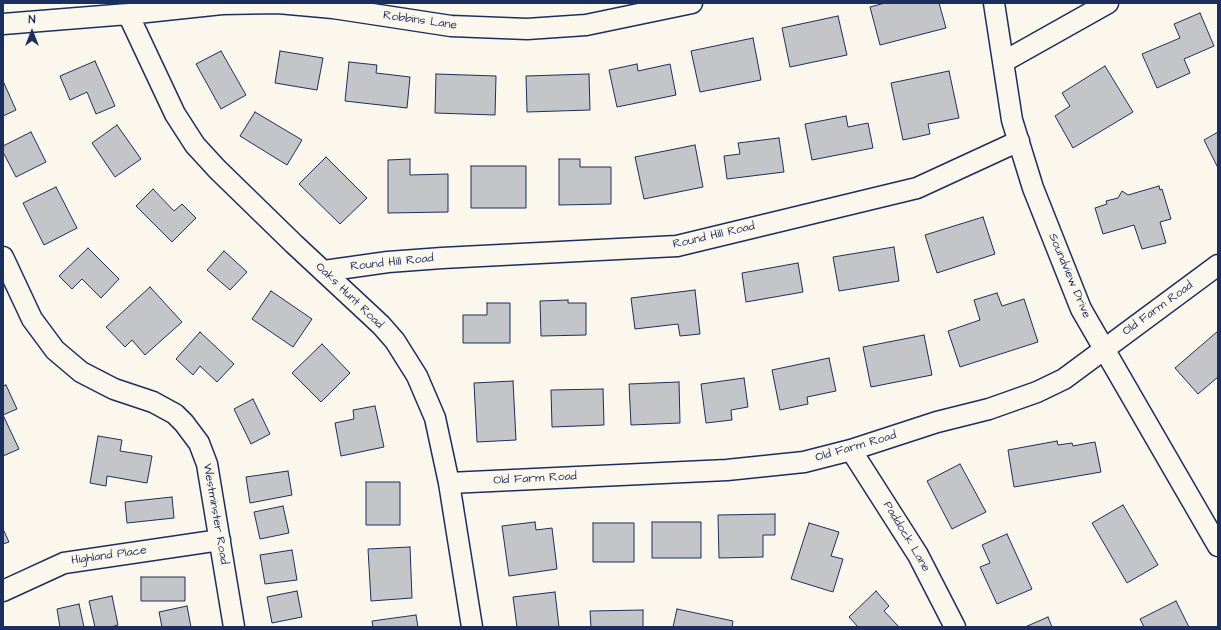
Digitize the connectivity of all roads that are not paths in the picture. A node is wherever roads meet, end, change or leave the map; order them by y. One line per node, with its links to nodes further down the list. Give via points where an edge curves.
1 (692, 3): 4 (street, Robbins Lane, via 586,25 528,29 451,26 333,8 278,3 222,4)
2 (994, 3): 6 (street, Soundview Drive)
3 (1108, 3): 6 (street)
4 (128, 14): 5 (street, Robbins Lane); 10 (street, Oaks Hunt Road, via 175,114 195,145)
5 (3, 24)
6 (1003, 62): 7 (street, Soundview Drive)
7 (1018, 141): 10 (street, Round Hill Road, via 917,188 678,246 442,258); 11 (street, Soundview Drive, via 1033,188 1081,309)
8 (3, 257): 14 (street, Westminster Road, via 32,319 55,350 81,372 114,389 153,402 175,414 192,433 204,453 207,464)
9 (1218, 265): 11 (street, Old Farm Road)
10 (324, 271): 13 (street, Oaks Hunt Road, via 381,325 395,341 417,376 435,418)
11 (1104, 349): 12 (street, Old Farm Road, via 1064,379 1038,392); 15 (street, Soundview Drive)
12 (851, 450): 13 (street, Old Farm Road, via 804,462 727,470); 19 (street, Paddock Lane, via 918,555)
13 (448, 483): 18 (street, Oaks Hunt Road)
14 (220, 540): 16 (street, Highland Place, via 64,563); 17 (street, Westminster Road)
15 (1218, 546)
16 (3, 591)
17 (234, 627)
18 (472, 627)
19 (955, 627)

